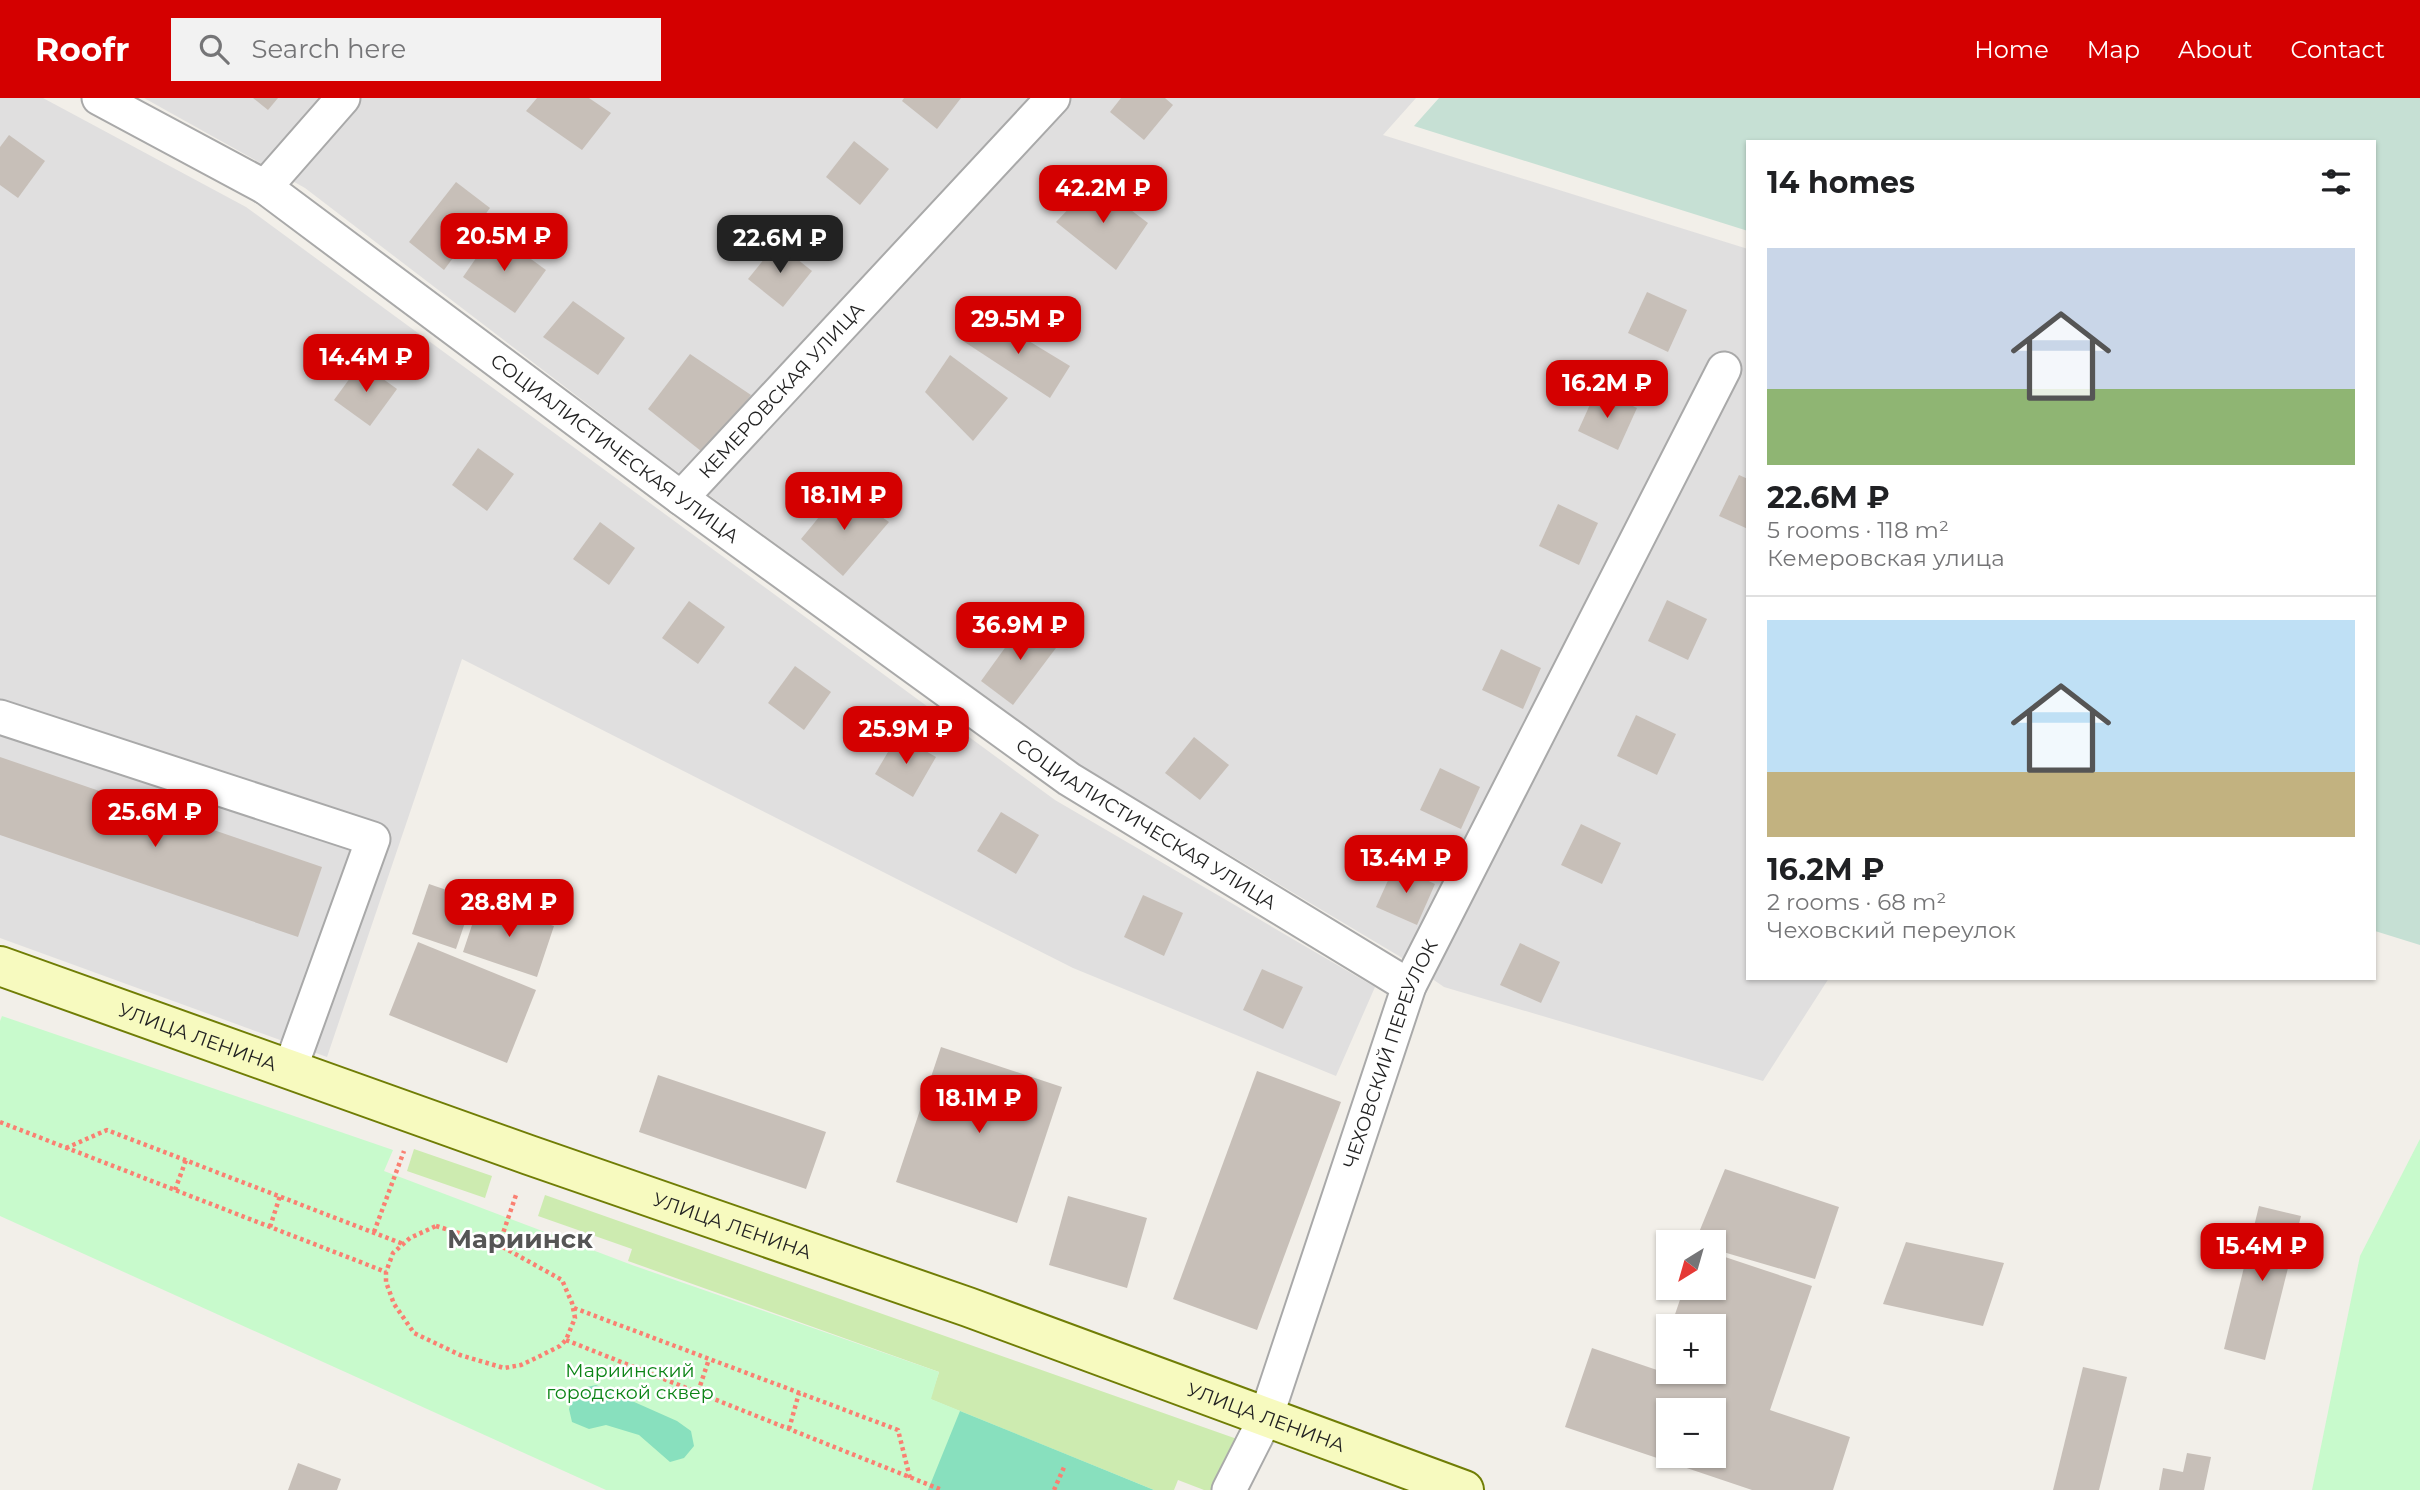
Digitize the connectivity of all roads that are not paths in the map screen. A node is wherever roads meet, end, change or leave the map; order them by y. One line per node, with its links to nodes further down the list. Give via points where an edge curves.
1 (99, 98): 4 (street, СОЦИАЛИСТИЧЕСКАЯ УЛИЦА)
2 (343, 98): 4 (street)
3 (1053, 98): 6 (street, КЕМЕРОВСКАЯ УЛИЦА)
4 (265, 187): 6 (street, СОЦИАЛИСТИЧЕСКАЯ УЛИЦА)
5 (1724, 369): 9 (street, ЧЕХОВСКИЙ ПЕРЕУЛОК)
6 (681, 498): 9 (street, СОЦИАЛИСТИЧЕСКАЯ УЛИЦА, via 1069,779)
7 (0, 717): 10 (street, via 373,839)
8 (0, 966): 10 (main road, УЛИЦА ЛЕНИНА)
9 (1409, 986): 11 (street, ЧЕХОВСКИЙ ПЕРЕУЛОК)
10 (290, 1069): 11 (main road, УЛИЦА ЛЕНИНА, via 968,1307)
11 (1266, 1417): 12 (street, ЧЕХОВСКИЙ ПЕРЕУЛОК); 13 (main road, УЛИЦА ЛЕНИНА)
12 (1229, 1490)
13 (1464, 1490)

